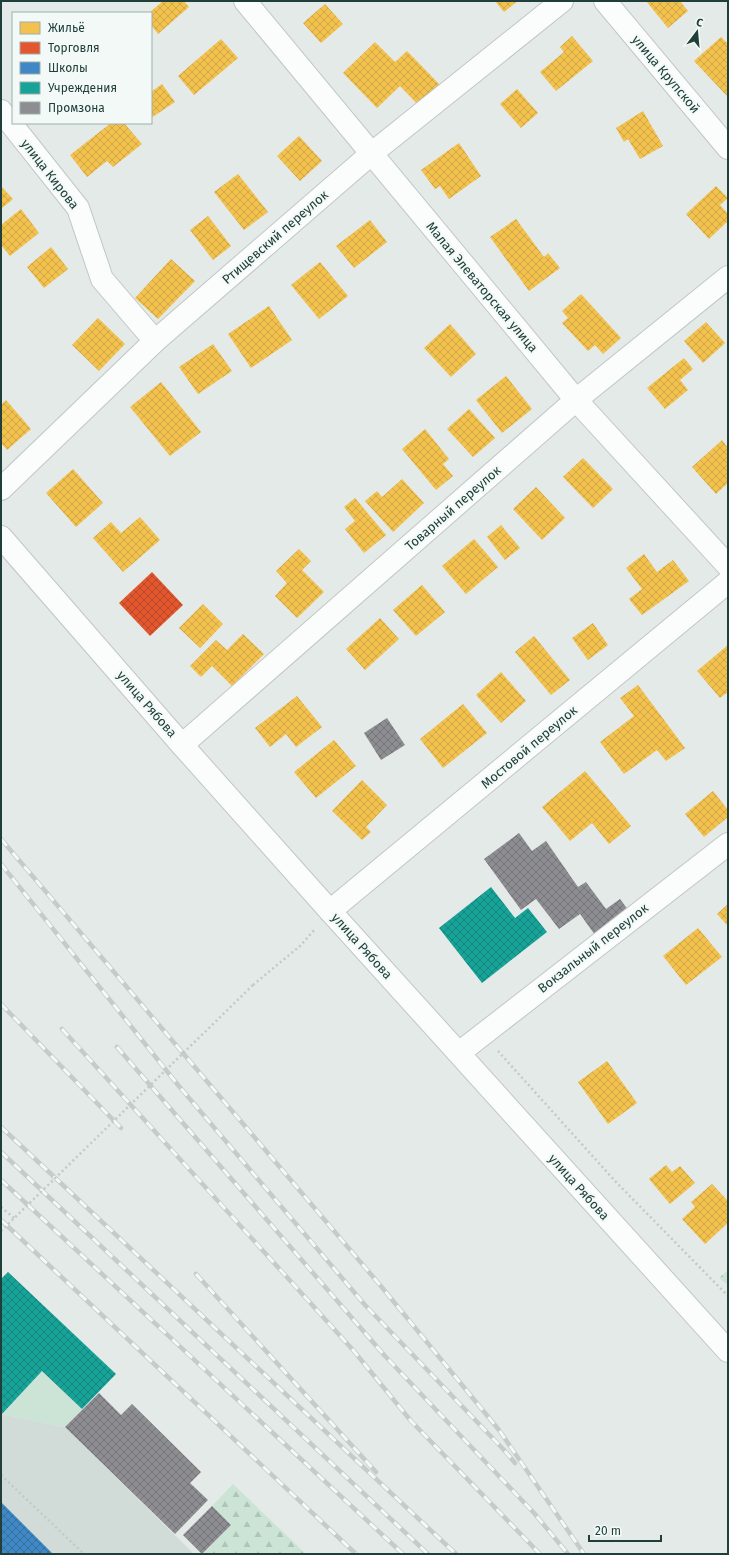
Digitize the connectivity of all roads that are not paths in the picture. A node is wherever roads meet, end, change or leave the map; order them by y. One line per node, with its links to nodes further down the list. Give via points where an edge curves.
1 (245, 1): 6 (street, Малая Элеваторская улица)
2 (562, 1): 6 (street, Ртищевский переулок)
3 (604, 1): 5 (street, улица Крупской)
4 (1, 111): 8 (street, улица Кирова, via 78,208 102,279)
5 (728, 148)
6 (371, 154): 8 (street, Ртищевский переулок); 9 (street, Малая Элеваторская улица)
7 (728, 277): 9 (street, Товарный переулок)
8 (154, 341): 10 (street, Ртищевский переулок)
9 (576, 400): 12 (street, Малая Элеваторская улица); 14 (street, Товарный переулок)
10 (1, 489)
11 (1, 537): 14 (street, улица Рябова)
12 (728, 566)
13 (728, 582): 16 (street, Мостовой переулок)
14 (182, 745): 16 (street, улица Рябова)
15 (728, 844): 17 (street, Вокзальный переулок)
16 (330, 911): 17 (street, улица Рябова)
17 (459, 1053): 18 (street, улица Рябова)
18 (728, 1351)

